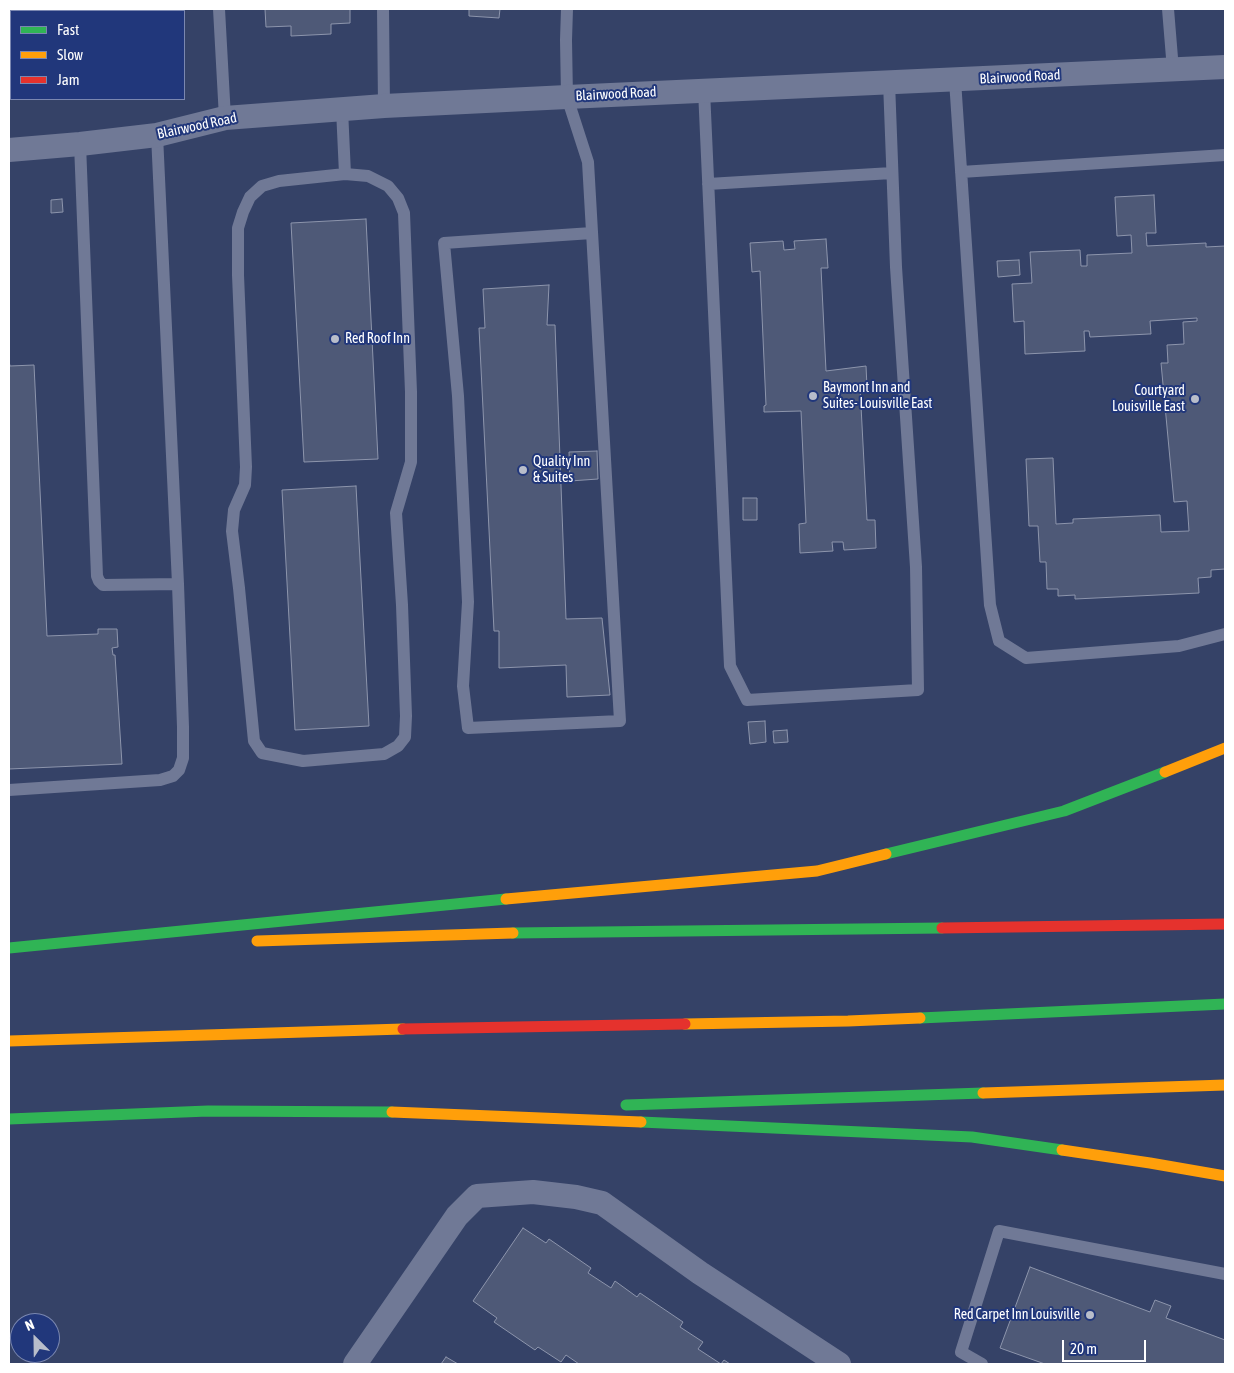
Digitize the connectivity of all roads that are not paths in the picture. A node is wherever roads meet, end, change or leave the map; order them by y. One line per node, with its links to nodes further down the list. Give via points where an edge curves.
1 (219, 9): 13 (lane)
2 (383, 9): 11 (lane)
3 (567, 9): 10 (lane)
4 (1168, 9): 6 (lane)
5 (1225, 67): 6 (street, Blairwood Road)
6 (1173, 70): 7 (street, Blairwood Road)
7 (955, 80): 8 (street, Blairwood Road); 18 (lane)
8 (889, 82): 9 (street, Blairwood Road); 19 (lane)
9 (704, 90): 10 (street, Blairwood Road); 21 (lane)
10 (567, 97): 11 (street, Blairwood Road); 22 (lane, via 588,162)
11 (384, 106): 12 (street, Blairwood Road)
12 (342, 109): 13 (street, Blairwood Road); 20 (lane)
13 (225, 118): 14 (street, Blairwood Road)
14 (157, 135): 15 (street, Blairwood Road); 23 (lane)
15 (80, 144): 16 (street, Blairwood Road); 23 (lane, via 97,576 103,585)
16 (9, 150)
17 (1225, 155): 18 (lane)
18 (961, 172): 24 (lane, via 990,605 998,641 1026,658 1179,646)
19 (892, 173): 21 (lane); 21 (lane, via 916,567 918,690 747,700 730,666)
20 (345, 174): 20 (lane, via 279,181 262,186 250,198 238,228 246,467 245,485 234,510 232,531 254,741 262,753 303,761 384,754 398,746 405,737 396,513 411,462 404,213 388,186 368,176)
21 (708, 184)
22 (592, 233): 22 (lane, via 620,721 468,728 463,686 468,602 459,406 444,243)
23 (178, 584): 26 (lane, via 183,727 183,758 179,770 173,776 160,780)
24 (1225, 634)
25 (1225, 748): 30 (highway, via 1064,811 817,871)
26 (9, 790)
27 (1225, 924): 28 (highway, via 509,932)
28 (244, 941)
29 (166, 944): 30 (highway)
30 (9, 949)
31 (1225, 1004): 32 (highway, via 848,1021 405,1028)
32 (9, 1042)
33 (1225, 1085): 34 (highway)
34 (612, 1106)
35 (563, 1107): 36 (highway)
36 (415, 1112): 37 (highway, via 208,1111); 38 (highway, via 972,1137)
37 (9, 1119)
38 (1225, 1176)
39 (1225, 1274): 42 (lane, via 999,1231 961,1352)
40 (355, 1364): 41 (street, via 457,1216 477,1196 533,1192 602,1203 700,1273)
41 (839, 1364)
42 (982, 1364)

